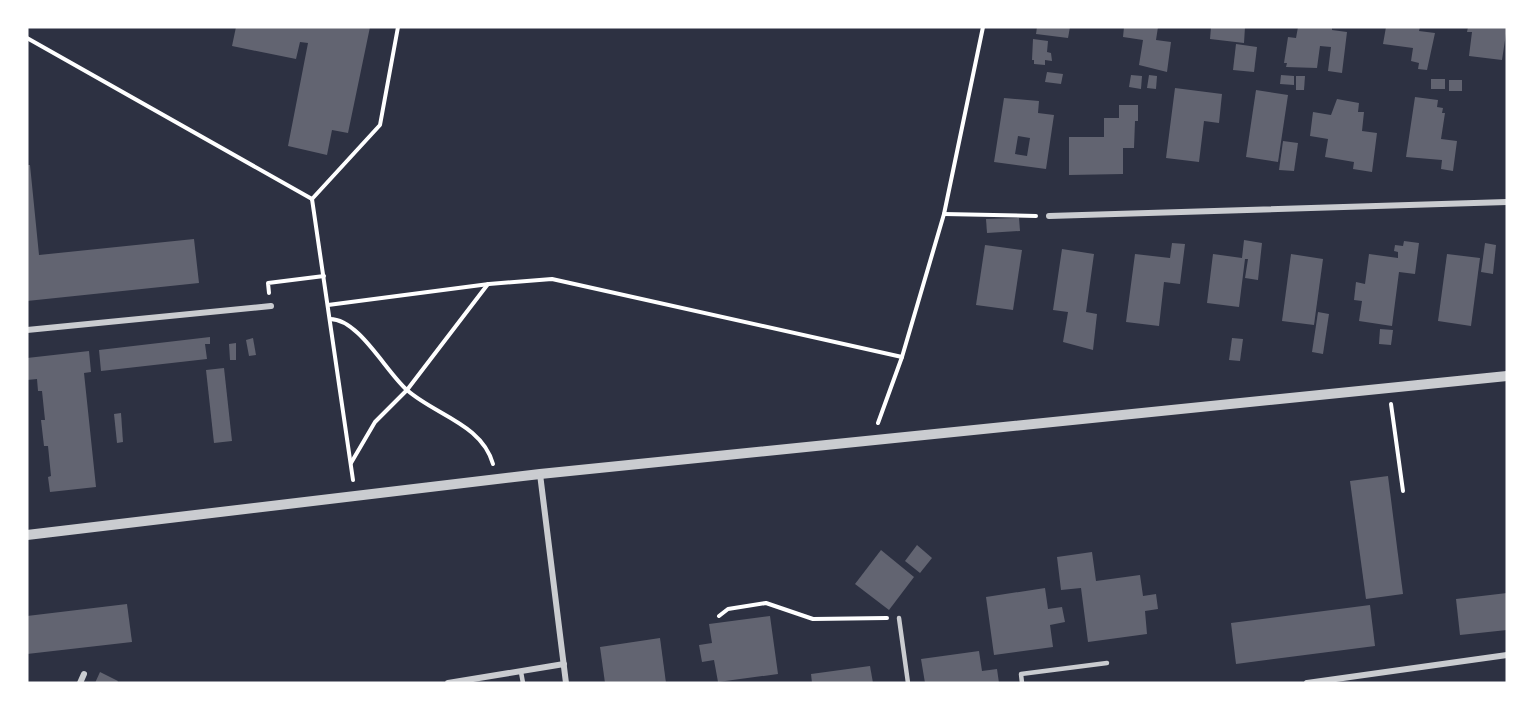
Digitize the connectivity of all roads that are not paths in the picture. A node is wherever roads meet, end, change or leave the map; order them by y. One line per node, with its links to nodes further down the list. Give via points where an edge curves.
1 (1507, 202): 2 (street)
2 (1049, 216)
3 (271, 306): 4 (street)
4 (27, 330)
5 (1507, 376): 6 (street)
6 (540, 474): 7 (street); 11 (street)
7 (27, 535)
8 (899, 618): 18 (lane)
9 (1507, 655): 20 (street)
10 (1107, 663): 19 (lane, via 1021,674)
11 (564, 664): 12 (street); 17 (street)
12 (521, 672): 15 (street); 16 (lane)
13 (84, 674): 14 (street)
14 (80, 683)
15 (448, 683)
16 (523, 683)
17 (567, 683)
18 (908, 683)
19 (1022, 683)
20 (1307, 683)

